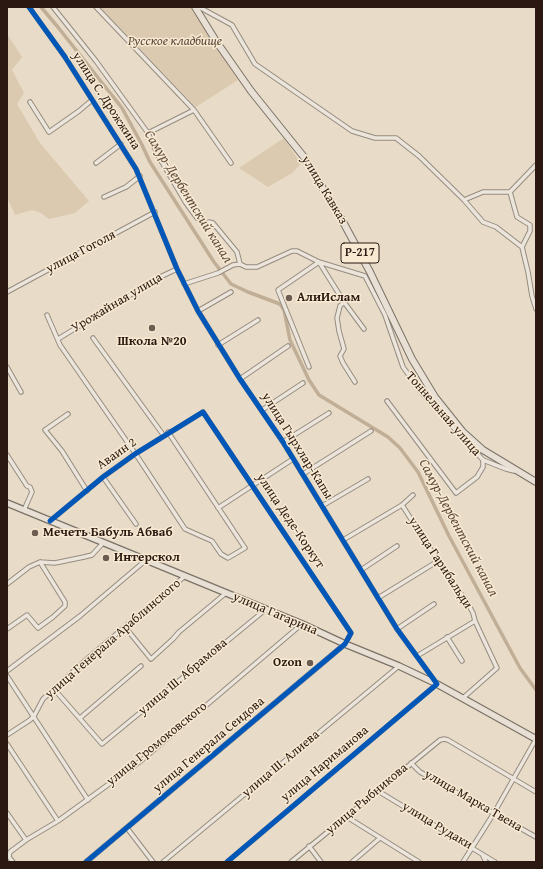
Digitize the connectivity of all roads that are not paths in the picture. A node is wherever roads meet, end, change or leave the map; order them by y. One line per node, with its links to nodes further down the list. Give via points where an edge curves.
1 (29, 7): 6 (street, улица С. Дрожжина)
2 (53, 7): 9 (street, улица С. Дрожжина)
3 (96, 7): 8 (street)
4 (194, 7): 23 (highway, улица Кавказ / Р-217, via 251,91 304,157)
5 (199, 7): 17 (street, via 232,25 255,64 352,130 375,138 396,138 419,156)
6 (92, 100): 7 (street, via 49,132); 10 (street, улица С. Дрожжина)
7 (30, 102)
8 (194, 110): 9 (street); 12 (street)
9 (148, 133): 21 (street, улица С. Дрожжина, via 186,203 197,218 206,224 213,223 236,252)
10 (121, 144): 11 (street); 14 (street, улица С. Дрожжина)
11 (96, 163)
12 (231, 163)
13 (536, 166): 15 (street)
14 (140, 176): 16 (street); 18 (street, улица С. Дрожжина)
15 (510, 192): 17 (street, via 483,192); 19 (street, via 517,217 530,225 530,231)
16 (104, 197)
17 (464, 200): 19 (street, via 483,222 496,227)
18 (155, 212): 22 (street, улица Гырхлар-Капы); 26 (street, улица Гоголя)
19 (522, 247): 29 (street)
20 (319, 262): 21 (street, via 303,253 292,251 256,267); 24 (street); 28 (street); 39 (street, via 278,290)
21 (240, 264): 25 (street)
22 (177, 269): 25 (street, улица Гырхлар-Капы); 34 (street, Урожайная улица)
23 (370, 272): 24 (street); 57 (highway, улица Кавказ / Р-217, via 412,359 435,397 463,432 483,450)
24 (359, 274): 56 (street, Тоннельная улица, via 367,278 385,315 403,367 420,391)
25 (184, 284): 30 (street, улица Гырхлар-Капы)
26 (7, 292)
27 (231, 292): 30 (street)
28 (344, 302): 33 (street); 41 (street, via 340,306 337,318 344,350 340,356)
29 (536, 309)
30 (198, 311): 36 (street, улица Гырхлар-Капы)
31 (47, 315): 34 (street)
32 (258, 320): 36 (street)
33 (364, 329)
34 (58, 338): 53 (street, via 64,351)
35 (93, 338): 51 (street)
36 (218, 345): 40 (street, улица Гырхлар-Капы)
37 (288, 346): 40 (street)
38 (7, 367): 43 (street)
39 (309, 367)
40 (240, 379): 45 (street, улица Гырхлар-Капы)
41 (355, 382)
42 (303, 383): 45 (street)
43 (21, 392)
44 (387, 401): 56 (street, Тоннельная улица, via 456,493 477,477 483,467)
45 (262, 410): 52 (street, улица Гырхлар-Капы)
46 (203, 412): 50 (street, Аваин 2); 62 (street, улица Деде-Коркут)
47 (329, 413): 52 (street)
48 (68, 414): 63 (street, via 45,430 62,450)
49 (371, 431): 58 (street)
50 (168, 432): 51 (street, Аваин 2); 68 (street)
51 (164, 436): 53 (street, Аваин 2)
52 (283, 442): 55 (street, улица Гырхлар-Капы)
53 (135, 454): 59 (street, Аваин 2); 68 (street, via 185,529 212,541 220,554 228,558 245,548)
54 (7, 455): 69 (street, via 32,492)
55 (294, 459): 58 (street, улица Гырхлар-Капы); 62 (street)
56 (483, 460): 57 (street)
57 (520, 472): 61 (highway, улица Кавказ / Р-217)
58 (303, 474): 67 (street, улица Гырхлар-Капы)
59 (103, 477): 63 (street, Аваин 2); 71 (street)
60 (368, 479): 67 (street)
61 (536, 482)
62 (252, 486): 68 (street); 91 (street, улица Деде-Коркут, via 351,633)
63 (87, 491): 70 (street, Аваин 2)
64 (414, 495): 66 (street)
65 (7, 503): 69 (main road, улица Гагарина)
66 (402, 505): 72 (street); 76 (street, улица Гарибальди)
67 (322, 506): 72 (street, улица Гырхлар-Капы)
68 (218, 508)
69 (24, 510): 70 (main road, улица Гагарина)
70 (50, 521): 73 (main road, улица Гагарина)
71 (136, 524)
72 (343, 540): 78 (street, улица Гырхлар-Капы)
73 (103, 543): 75 (main road, улица Гагарина); 77 (street, via 92,555 55,563)
74 (397, 546): 78 (street)
75 (146, 560): 79 (main road, улица Гагарина); 96 (street, via 80,616)
76 (438, 561): 82 (street); 85 (street, улица Гарибальди, via 467,602)
77 (40, 562): 80 (street); 88 (street, via 65,606 38,628 27,615)
78 (361, 570): 82 (street, улица Гырхлар-Капы)
79 (185, 576): 81 (main road, улица Гагарина); 87 (street, улица Генерала Араблинского)
80 (7, 584)
81 (226, 593): 84 (main road, улица Гагарина); 87 (street, via 151,659)
82 (378, 598): 89 (street, улица Гырхлар-Капы)
83 (434, 604): 89 (street)
84 (264, 610): 86 (main road, улица Гагарина); 102 (street, улица Ш. Абрамова, via 102,744)
85 (475, 622): 90 (street); 100 (street, улица Гарибальди, via 497,668)
86 (302, 624): 91 (main road, улица Гагарина); 110 (street, улица Громоковского, via 142,760)
87 (125, 627): 99 (street, улица Генерала Араблинского)
88 (7, 629)
89 (397, 629): 92 (street, улица Гырхлар-Капы)
90 (448, 637): 92 (street); 93 (street)
91 (345, 644): 95 (main road, улица Гагарина); 115 (street, улица Генерала Сеидова)
92 (417, 656): 98 (street, улица Гырхлар-Капы)
93 (462, 661)
94 (141, 666): 102 (street)
95 (399, 666): 98 (main road, улица Гагарина); 126 (street, улица Ш. Алиева)
96 (7, 671)
97 (7, 676): 101 (street)
98 (437, 684): 100 (main road, улица Гагарина); 127 (street, улица Нариманова)
99 (54, 689): 101 (street, улица Генерала Араблинского, via 43,699); 102 (street)
100 (463, 698): 104 (main road, улица Гагарина)
101 (34, 716): 103 (street, улица Генерала Араблинского); 110 (street)
102 (80, 718)
103 (7, 735)
104 (536, 739): 107 (street)
105 (7, 744): 114 (street)
106 (411, 763): 107 (street, улица Рыбникова, via 444,739); 108 (street, улица Рыбникова); 112 (street, улица Марка Твена, via 420,772)
107 (514, 779): 109 (street); 112 (street)
108 (378, 791): 113 (street, улица Рыбникова); 120 (street, улица Рудаки)
109 (536, 792)
110 (88, 800): 114 (street, улица Громоковского)
111 (7, 813): 118 (street)
112 (494, 813): 116 (street, улица Марка Твена); 120 (street)
113 (347, 817): 117 (street); 119 (street, улица Рыбникова)
114 (58, 821): 118 (street, улица Громоковского)
115 (127, 828): 124 (street, улица Генерала Сеидова); 125 (street)
116 (536, 837)
117 (380, 838): 122 (street); 130 (street)
118 (26, 840): 123 (street, улица Громоковского, via 10,852 9,857)
119 (309, 846): 128 (street, улица Рыбникова); 129 (street)
120 (472, 847): 121 (street, улица Рудаки); 131 (street)
121 (481, 853): 132 (street); 133 (street, улица Рудаки)
122 (416, 861)
123 (13, 862)
124 (86, 862)
125 (154, 862)
126 (162, 862)
127 (227, 862)
128 (291, 862)
129 (321, 862)
130 (352, 862)
131 (463, 862)
132 (486, 862)
133 (495, 862)

